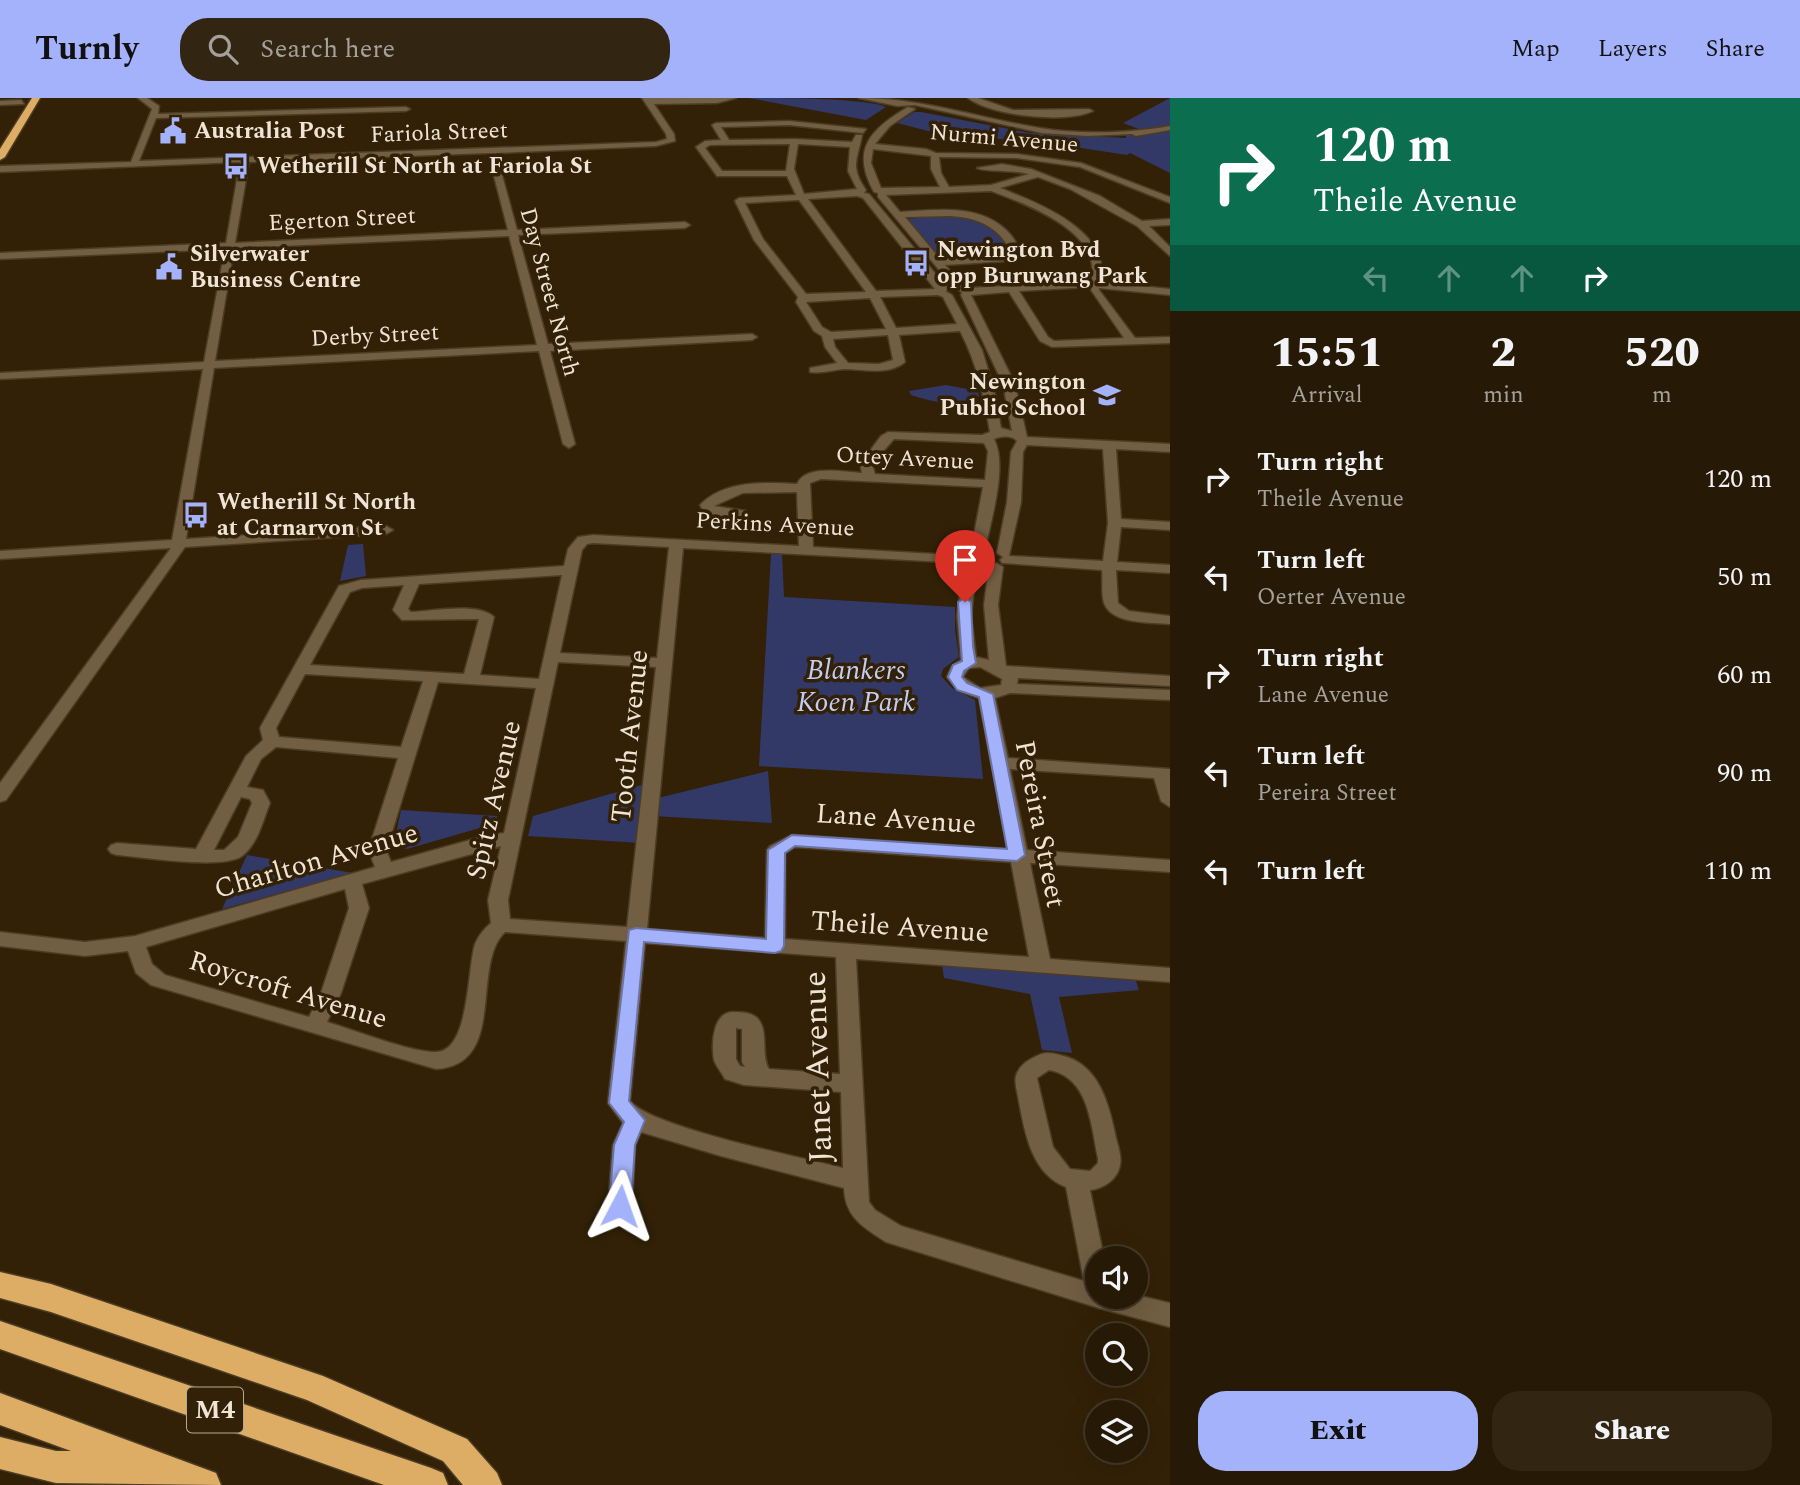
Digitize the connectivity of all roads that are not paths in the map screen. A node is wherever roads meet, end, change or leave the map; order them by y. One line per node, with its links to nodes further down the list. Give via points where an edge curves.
1 (36, 98): 25 (highway)
2 (142, 98): 14 (street, via 156,107)
3 (732, 98): 7 (street)
4 (863, 98): 10 (street)
5 (972, 98): 11 (street, via 1020,111 1089,111)
6 (23, 100): 8 (street); 16 (highway)
7 (651, 100): 22 (street, Fariola Street, via 670,134 669,142)
8 (0, 103)
9 (918, 104): 10 (street); 15 (street, via 1056,135 1111,136); 20 (street, via 884,126)
10 (897, 105): 13 (street)
11 (1079, 105)
12 (406, 108): 14 (street)
13 (884, 114)
14 (153, 116): 31 (street)
15 (1170, 128)
16 (0, 135)
17 (794, 141): 18 (street); 19 (street); 27 (street)
18 (726, 142): 19 (street, via 716,125 866,128); 21 (street)
19 (854, 145): 40 (street, via 850,167)
20 (869, 146): 24 (street, Nurmi Avenue); 39 (street, via 866,166)
21 (703, 149): 23 (street); 35 (street, via 718,173 727,176)
22 (491, 150): 26 (street, Fariola Street); 47 (street, Day Street North)
23 (741, 152)
24 (935, 155): 32 (street, Nurmi Avenue, via 1022,156); 38 (street, via 936,174)
25 (0, 157)
26 (245, 159): 31 (street, Fariola Street); 48 (street)
27 (790, 162): 30 (street); 35 (street)
28 (754, 163): 29 (street)
29 (766, 163)
30 (778, 163)
31 (134, 164): 34 (street, Fariola Street)
32 (1066, 165): 36 (street); 42 (street, Nurmi Avenue, via 1092,168)
33 (981, 168): 36 (street, via 1009,167)
34 (0, 169)
35 (791, 173): 41 (street)
36 (1036, 175): 37 (street); 45 (street, via 1097,198)
37 (992, 188): 38 (street); 52 (street, via 1051,214 1077,233 1095,257 1098,273)
38 (946, 190): 39 (street)
39 (880, 192): 40 (street); 43 (street)
40 (862, 193): 41 (street); 55 (street)
41 (801, 195): 57 (street); 58 (street, via 739,202 759,240)
42 (1170, 200)
43 (898, 215): 51 (street); 51 (street, via 974,214 1002,232 1017,254)
44 (1170, 222): 45 (street)
45 (1143, 224): 49 (street)
46 (685, 225): 47 (street, Egerton Street)
47 (513, 232): 48 (street, Egerton Street); 65 (street, Day Street North)
48 (230, 245): 50 (street, Egerton Street); 66 (street)
49 (1170, 253)
50 (0, 256)
51 (938, 262): 54 (street)
52 (1094, 284): 53 (street); 56 (street); 64 (street)
53 (1012, 288): 54 (street); 64 (street, via 1044,339 1052,344)
54 (964, 291): 55 (street); 71 (street, via 1007,379)
55 (943, 292): 57 (street); 59 (street)
56 (1170, 292)
57 (872, 295): 58 (street); 60 (street)
58 (803, 297): 61 (street, via 801,302)
59 (965, 327): 60 (street); 70 (street, via 988,390)
60 (891, 331): 61 (street); 67 (street, via 897,364)
61 (827, 335): 67 (street)
62 (752, 337): 65 (street, Derby Street)
63 (1170, 340): 64 (street)
64 (1132, 341)
65 (544, 348): 66 (street, Derby Street); 72 (street, Day Street North)
66 (209, 366): 69 (street, Derby Street); 85 (street)
67 (845, 366): 68 (street)
68 (814, 370)
69 (0, 376)
70 (991, 438): 71 (street); 75 (street, via 892,435 868,462); 76 (street)
71 (1020, 441): 73 (street); 89 (street)
72 (569, 444)
73 (1109, 445): 74 (street); 79 (street)
74 (1170, 448)
75 (869, 478): 76 (street, Ottey Avenue); 77 (street, Ottey Avenue, via 812,476)
76 (991, 484): 87 (street)
77 (803, 488): 78 (street, via 754,485); 86 (street, Ottey Avenue)
78 (737, 490): 82 (street, via 742,496); 82 (street, via 706,507)
79 (1115, 523): 80 (street); 91 (street)
80 (1170, 526)
81 (386, 530): 85 (street)
82 (741, 530): 84 (street, Perkins Avenue); 86 (street, Perkins Avenue)
83 (583, 540): 84 (street, Perkins Avenue); 93 (street, Spitz Avenue, via 575,549)
84 (677, 542): 97 (street, Tooth Avenue)
85 (179, 543): 88 (street); 112 (street, via 175,555)
86 (806, 550): 90 (street, Perkins Avenue)
87 (978, 550): 89 (street, via 991,549); 90 (street)
88 (0, 555)
89 (1002, 560): 90 (street, Perkins Avenue, via 980,568); 91 (street); 100 (street, via 991,605)
90 (968, 562): 98 (street, via 964,617)
91 (1110, 566): 92 (street); 95 (street, via 1111,603 1116,610)
92 (1170, 569)
93 (571, 570): 94 (street); 96 (street, Spitz Avenue)
94 (412, 581): 99 (street, via 344,589); 102 (street, via 400,610 407,617 476,613 487,617)
95 (1170, 620)
96 (552, 657): 97 (street); 104 (street, Spitz Avenue)
97 (665, 663): 124 (street, Tooth Avenue)
98 (969, 663): 100 (street, via 984,663); 105 (street, via 958,668 957,682)
99 (302, 669): 101 (street); 107 (street, via 268,728)
100 (1004, 676): 103 (street); 105 (street); 106 (street)
101 (432, 677): 102 (street); 108 (street)
102 (471, 679): 104 (street)
103 (1170, 681)
104 (547, 684): 116 (street, Spitz Avenue)
105 (986, 694): 109 (street, Pereira Street)
106 (1170, 695)
107 (273, 741): 108 (street); 111 (street, via 254,756)
108 (407, 752): 121 (street, via 379,845)
109 (999, 763): 110 (street); 119 (street, Pereira Street)
110 (1166, 773): 113 (street)
111 (236, 791): 114 (street); 115 (street, via 261,797)
112 (0, 796)
113 (1170, 801)
114 (215, 831): 115 (street); 118 (street)
115 (248, 833): 118 (street, via 240,850 232,855)
116 (513, 838): 121 (street, Charlton Avenue); 123 (street, Spitz Avenue, via 498,900)
117 (117, 849): 118 (street)
118 (202, 855)
119 (1017, 855): 120 (street, Lane Avenue); 127 (street, Lane Avenue, via 801,840 786,843 776,850); 129 (street, Pereira Street)
120 (1170, 866)
121 (385, 870): 122 (street, Charlton Avenue)
122 (352, 880): 126 (street, Charlton Avenue); 131 (street, via 359,908 331,993)
123 (501, 925): 124 (street, Theile Avenue); 131 (street, Roycroft Avenue, via 485,945 465,1044 459,1053 446,1060 426,1060)
124 (636, 935): 127 (street, Theile Avenue); 134 (street, Tooth Avenue, via 619,1103)
125 (0, 939): 126 (street, Charlton Avenue, via 85,949)
126 (135, 943): 131 (street, Roycroft Avenue, via 143,968 158,980)
127 (775, 946): 128 (street, Theile Avenue)
128 (846, 951): 129 (street, Theile Avenue); 133 (street, Janet Avenue)
129 (1041, 965): 130 (street, Theile Avenue)
130 (1170, 975)
131 (314, 1027)
132 (762, 1076): 133 (street)
133 (853, 1083): 135 (street, Janet Avenue)
134 (635, 1120): 135 (street); 137 (street, via 624,1145)
135 (853, 1180): 140 (street, Janet Avenue, via 858,1206 894,1235)
136 (1076, 1181): 136 (street, via 1050,1167 1041,1147 1026,1078 1030,1069 1047,1061 1060,1061 1088,1081 1109,1158 1109,1166 1096,1180); 138 (street)
137 (620, 1206)
138 (1089, 1246)
139 (0, 1285): 148 (highway, via 312,1387 455,1450)
140 (1085, 1293)
141 (1146, 1309): 142 (street, Janet Avenue)
142 (1170, 1315)
143 (0, 1335): 147 (highway, M4)
144 (0, 1409): 146 (highway)
145 (0, 1453): 146 (highway, via 56,1467)
146 (190, 1479)
147 (431, 1485)
148 (485, 1485)

